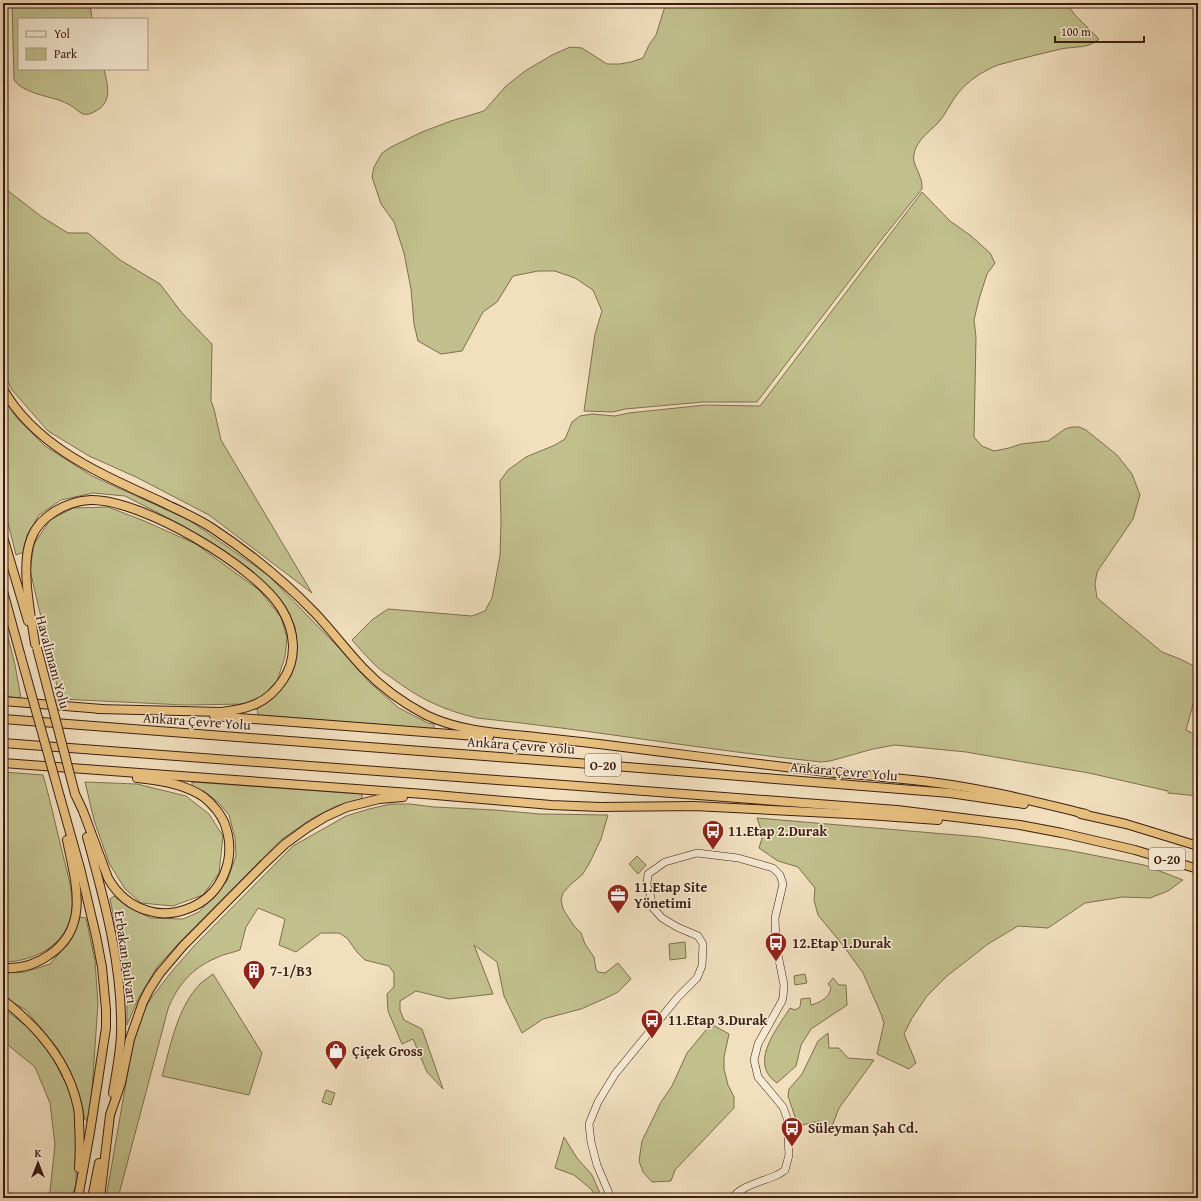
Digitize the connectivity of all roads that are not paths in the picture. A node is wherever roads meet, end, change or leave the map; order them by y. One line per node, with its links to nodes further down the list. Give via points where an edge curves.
1 (3, 389): 11 (highway, via 29,424 62,451 94,470 199,520 253,557 314,612 374,679 413,708 434,719 466,728 497,734)
2 (3, 537): 6 (highway, Havalimanı Yolu)
3 (3, 591): 5 (highway)
4 (3, 609): 5 (highway)
5 (16, 641): 15 (highway, bridge)
6 (36, 646): 8 (highway, via 26,573 30,540 36,529 52,513 74,503 90,500 137,510 193,537 240,567 261,585 281,608 289,624 293,647 288,671 278,687 253,706 221,712); 14 (highway, Havalimanı Yolu, bridge)
7 (3, 700): 8 (highway)
8 (98, 709): 11 (highway)
9 (3, 719): 17 (highway, Ankara Çevre Yolu / O-20, via 950,792)
10 (3, 743): 18 (highway, O-20, via 897,810 1020,825)
11 (584, 743): 17 (highway, via 715,760 930,782 987,791)
12 (3, 763): 13 (highway)
13 (23, 764): 14 (highway, via 142,778 180,785 196,792 214,807 228,836 229,860 216,888 200,903 171,914 143,910 129,903 108,878); 16 (highway)
14 (75, 794): 23 (highway, Erbakan Bulvarı, via 105,908 119,980 121,1044)
15 (60, 797): 21 (highway, via 76,891 74,923 64,942 45,958 24,967); 24 (highway, Erbakan Bulvarı, via 96,936 106,1010 105,1036)
16 (465, 797): 18 (highway, via 575,806 694,806 868,815 962,822); 23 (highway, via 389,798 347,807 310,825 275,854 183,946 149,990 130,1038 121,1083)
17 (1086, 814): 19 (highway, Ankara Çevre Yolu / O-20)
18 (1072, 836): 20 (highway, O-20, via 1106,842)
19 (1198, 846)
20 (1198, 869)
21 (3, 968)
22 (3, 1000): 24 (highway, via 23,1016 46,1041 73,1089 81,1136)
23 (110, 1115): 25 (highway, Erbakan Bulvarı); 26 (highway)
24 (78, 1198)
25 (92, 1198)
26 (100, 1198)
27 (611, 1198): 28 (street, via 597,1165 589,1124 598,1102 615,1074 678,997 697,978 702,966 703,944 698,936 662,918 653,908 647,886 648,874 665,862 697,853 738,858 773,868 780,875 783,884 775,918 776,945 784,985 782,1001 758,1044 754,1060 758,1078 783,1107 787,1118 789,1155 785,1170 735,1194)
28 (733, 1198)

